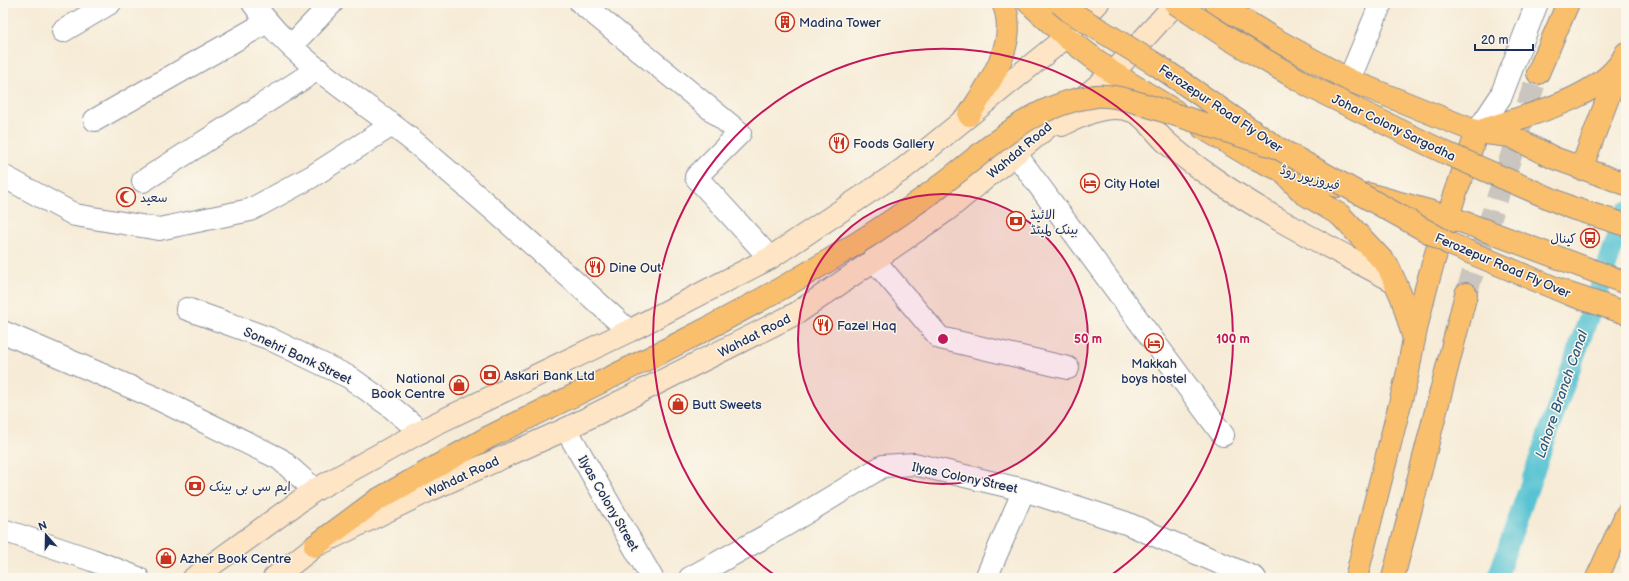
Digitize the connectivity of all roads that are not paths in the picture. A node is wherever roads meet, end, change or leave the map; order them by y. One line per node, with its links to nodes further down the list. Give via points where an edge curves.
1 (110, 3): 15 (street)
2 (253, 3): 14 (street)
3 (332, 3): 17 (street)
4 (581, 3): 37 (street, via 740,133 696,177)
5 (1003, 3): 23 (main road, via 1009,25 1004,49 996,70)
6 (1029, 3): 16 (main road, فیروزپور روڈ)
7 (1060, 3): 29 (main road, Ferozepur Road Fly Over, bridge, via 1157,65)
8 (1098, 3): 16 (main road)
9 (1175, 3): 20 (main road, Wahdat Road); 36 (main road, Johar Colony Sargodha, bridge, via 1231,40 1311,87 1446,153 1572,208)
10 (1216, 3): 22 (main road)
11 (1381, 3): 22 (street)
12 (1537, 3): 27 (street, via 1501,96)
13 (1568, 3): 21 (main road)
14 (267, 22): 17 (street); 25 (street)
15 (63, 31)
16 (1066, 37): 20 (main road, فیروزپور روڈ); 23 (main road)
17 (290, 46): 19 (street)
18 (1624, 58): 27 (main road, via 1593,88 1564,104); 30 (main road)
19 (318, 70): 26 (street); 33 (street)
20 (1113, 73): 24 (main road); 28 (main road, Wahdat Road); 31 (main road, فیروزپور روڈ, via 1248,155)
21 (1538, 73)
22 (1349, 80): 27 (main road)
23 (969, 115): 37 (main road, via 902,170)
24 (1140, 115): 28 (main road, via 1131,110 1115,108 1096,110); 39 (main road, via 1192,164 1228,188 1298,230)
25 (95, 120)
26 (392, 125): 32 (street, via 312,177 250,210 159,229 75,215); 44 (street)
27 (1477, 132): 30 (main road, via 1510,136); 35 (main road)
28 (1023, 146): 38 (main road, Wahdat Road, via 947,210); 50 (street)
29 (1276, 147): 43 (main road, Ferozepur Road Fly Over, bridge, via 1450,244 1569,294); 55 (main road, bridge, via 1131,101 1098,96 1059,104 1028,118 906,211 824,264 662,351 487,438 378,500)
30 (1581, 169): 34 (main road)
31 (1281, 170): 35 (main road, فیروزپور روڈ); 39 (main road, via 1304,193 1340,215 1388,266)
32 (3, 176)
33 (143, 181)
34 (1626, 184)
35 (1447, 216): 40 (main road, فیروزپور روڈ); 46 (main road)
36 (1626, 225)
37 (770, 258): 44 (main road)
38 (874, 260): 47 (street, via 940,338); 48 (main road, Wahdat Road, via 797,313)
39 (1395, 282): 46 (main road)
40 (1626, 283)
41 (1466, 294): 64 (main road)
42 (187, 309): 49 (street, Sonehri Bank Street, via 268,338 349,377)
43 (1626, 312)
44 (629, 331): 49 (main road)
45 (3, 332): 51 (street, via 156,398 280,459)
46 (1414, 338): 63 (main road, via 1408,372)
47 (1068, 368)
48 (566, 429): 55 (main road, Wahdat Road, via 430,490); 59 (street, Ilyas Colony Street)
49 (421, 432): 51 (main road)
50 (1224, 435)
51 (315, 490): 57 (main road)
52 (1024, 490): 60 (street, Ilyas Colony Street, via 914,464 883,466 784,526); 61 (street); 62 (street, Ilyas Colony Street, via 1126,523)
53 (1626, 515): 65 (main road)
54 (3, 530): 56 (street)
55 (315, 546): 58 (main road, Wahdat Road)
56 (138, 578)
57 (194, 578)
58 (274, 578)
59 (652, 578)
60 (690, 578)
61 (986, 578)
62 (1255, 578)
63 (1356, 578)
64 (1393, 578)
65 (1597, 578)

